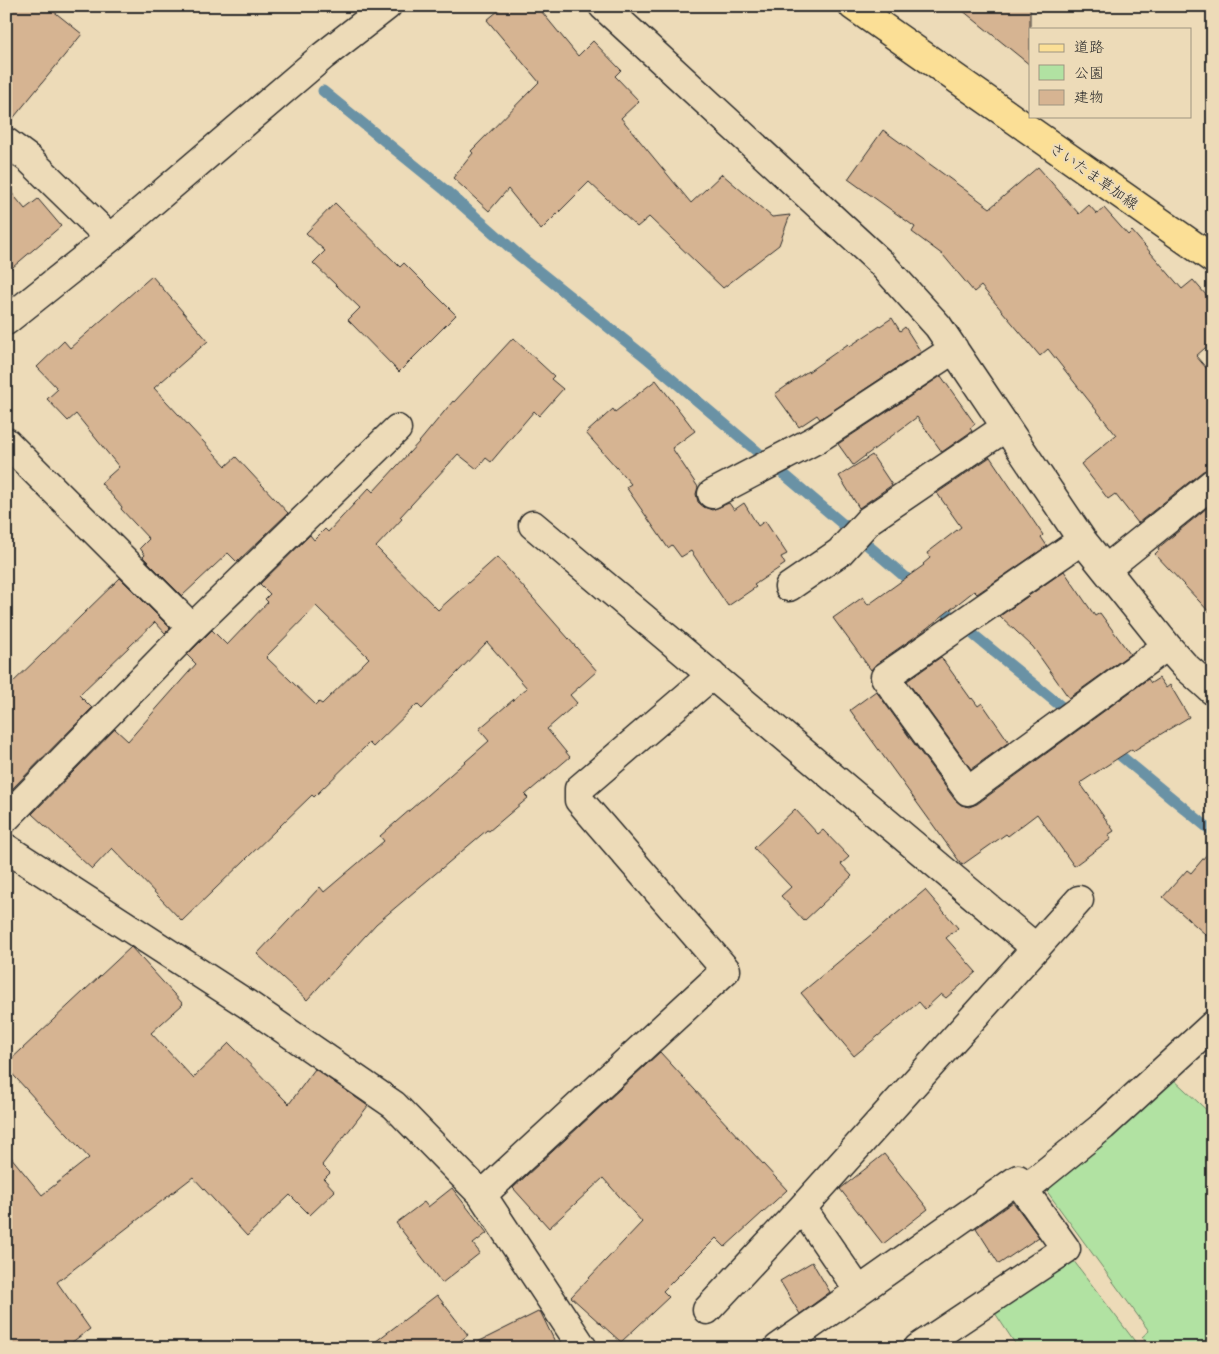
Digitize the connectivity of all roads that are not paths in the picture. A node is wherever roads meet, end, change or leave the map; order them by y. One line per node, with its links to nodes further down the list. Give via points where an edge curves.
1 (387, 6): 5 (street, via 323,56)
2 (603, 6): 8 (street, via 881,263 938,326)
3 (853, 6): 6 (main road, さいたま草加線)
4 (6, 142): 5 (street, via 29,159)
5 (110, 238): 7 (street)
6 (1213, 259)
7 (6, 321)
8 (954, 349): 9 (street); 13 (street, via 817,439)
9 (1006, 427): 15 (street); 17 (street, via 869,520 840,552)
10 (397, 429): 18 (street)
11 (6, 442): 18 (street)
12 (1213, 483): 16 (street)
13 (712, 494)
14 (533, 525): 20 (street)
15 (1082, 540): 16 (street); 19 (street, via 885,677 968,790)
16 (1106, 569): 19 (street)
17 (788, 587)
18 (192, 628): 22 (street)
19 (1167, 646): 21 (street)
20 (712, 676): 25 (street); 28 (street, via 579,789 579,800 726,970)
21 (1213, 691)
22 (6, 818)
23 (6, 848): 28 (street, via 247,1004 394,1105)
24 (1079, 900): 25 (street)
25 (1036, 948): 29 (street)
26 (1213, 1025): 27 (street, via 1103,1126)
27 (1024, 1190): 30 (street, via 1018,1178); 34 (street, via 1066,1249)
28 (482, 1195): 32 (street)
29 (802, 1208): 30 (street); 31 (street)
30 (859, 1291): 33 (street)
31 (707, 1310)
32 (583, 1348)
33 (778, 1348)
34 (918, 1348)

